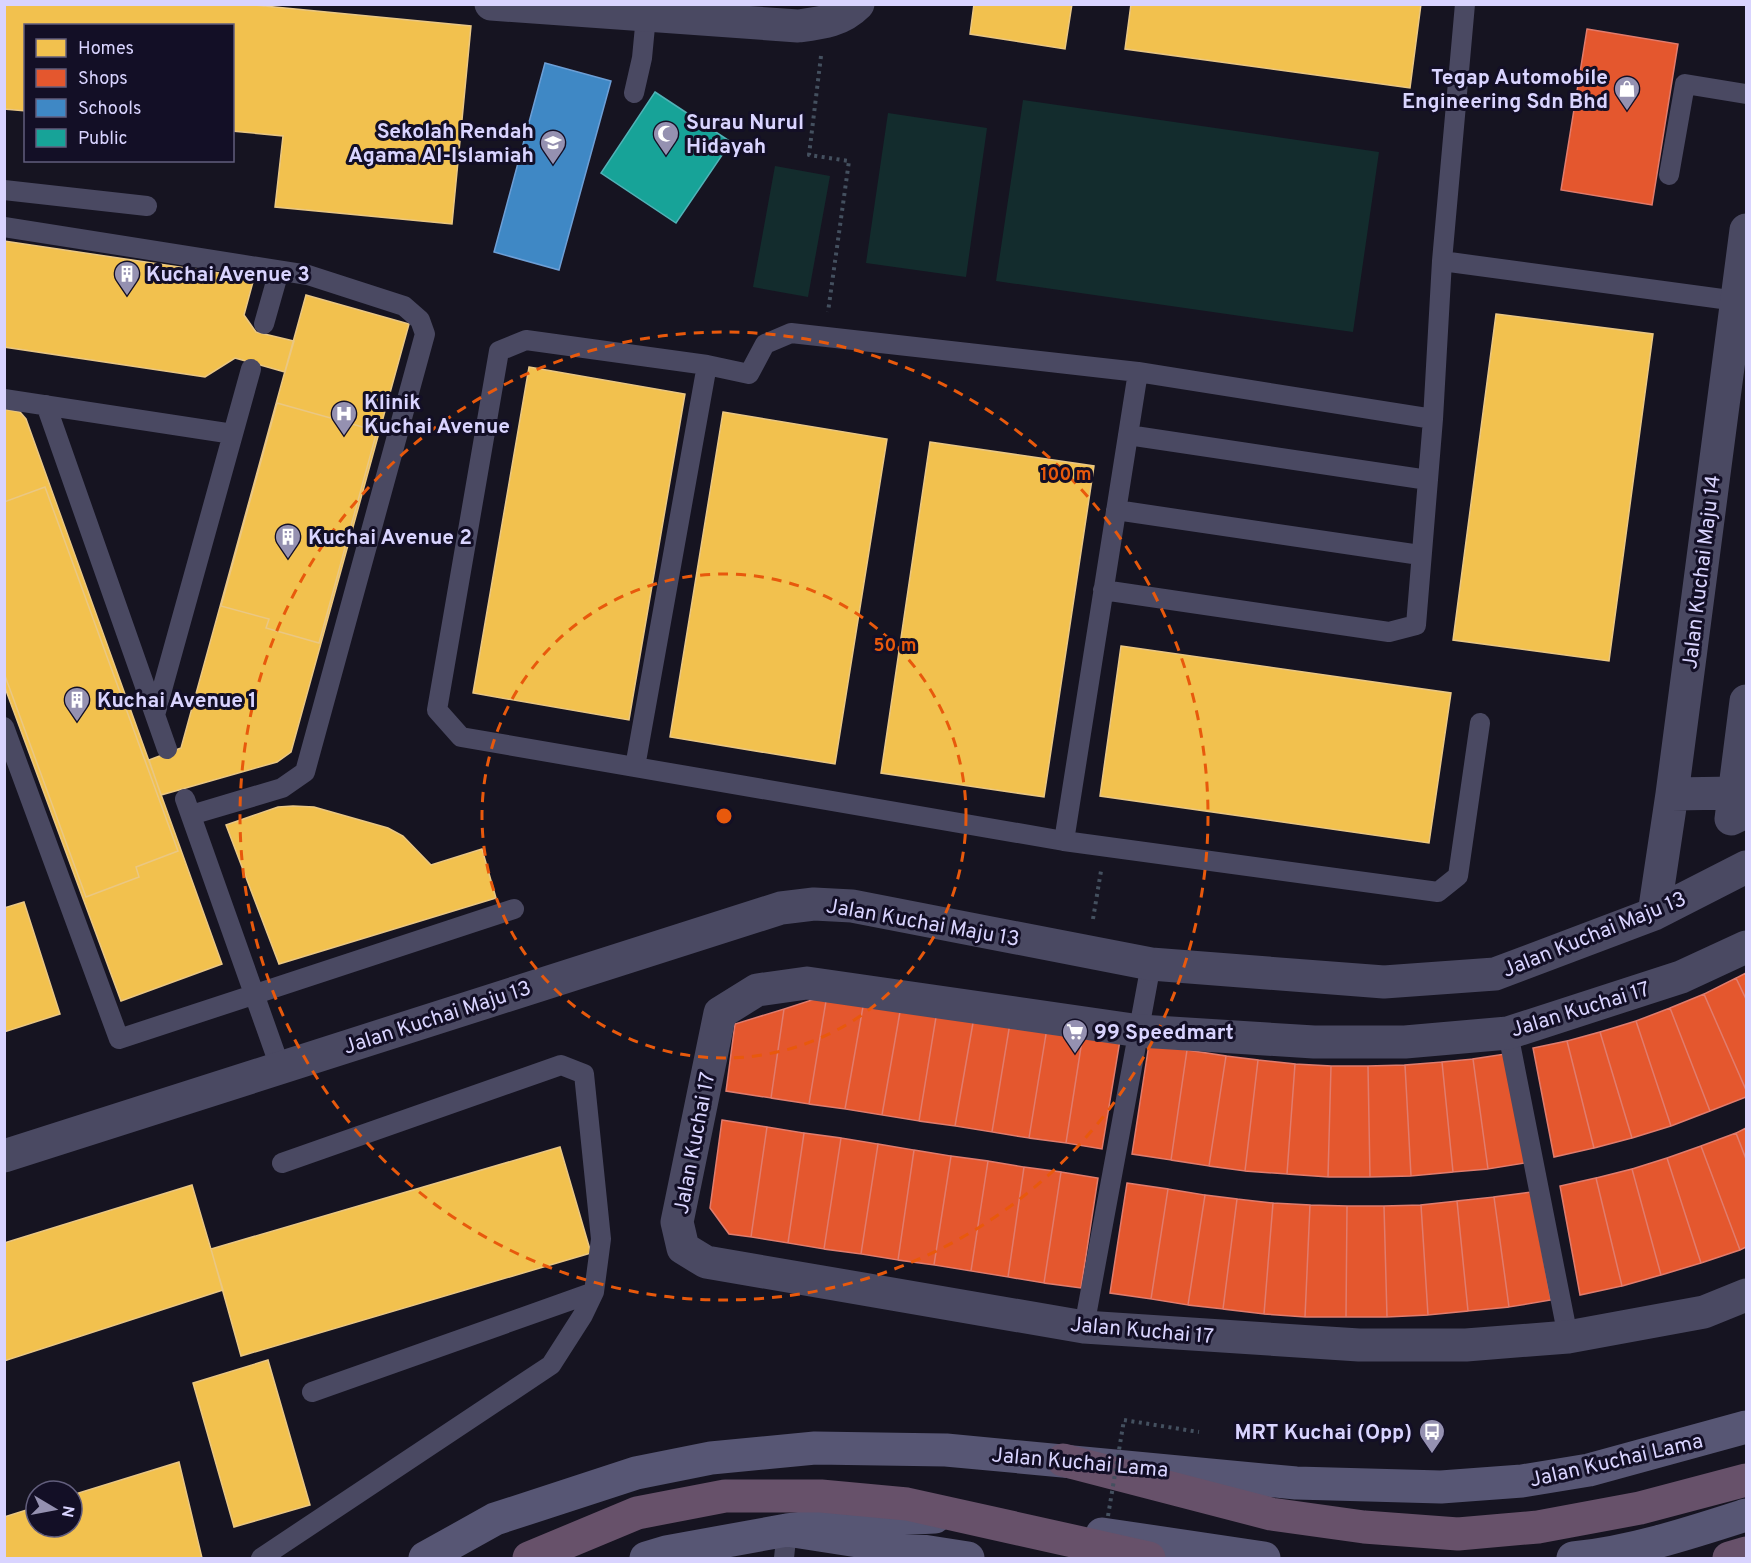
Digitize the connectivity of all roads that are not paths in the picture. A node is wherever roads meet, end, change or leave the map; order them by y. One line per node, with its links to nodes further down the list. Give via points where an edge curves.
1 (491, 4): 4 (street)
2 (858, 4): 5 (street, via 846,15 798,26)
3 (1466, 4): 13 (lane)
4 (523, 6): 5 (street)
5 (646, 16): 6 (lane)
6 (634, 93)
7 (1746, 94): 8 (lane, via 1685,84)
8 (1669, 175)
9 (4, 190): 10 (lane)
10 (147, 206)
11 (4, 227): 14 (lane)
12 (1746, 230): 15 (street, Jalan Kuchai Maju 14)
13 (1442, 261): 15 (lane); 22 (lane)
14 (279, 271): 16 (lane); 43 (lane, via 308,275 404,306 420,320 425,334 305,772 282,788 188,807)
15 (1737, 301): 35 (street, Jalan Kuchai Maju 14)
16 (264, 324)
17 (707, 365): 19 (lane, via 749,374 765,344 791,333); 34 (lane); 34 (lane, via 526,340 499,351 496,362 437,710 461,737)
18 (251, 369): 23 (lane)
19 (1138, 372): 22 (lane); 24 (lane)
20 (4, 399): 21 (lane)
21 (46, 405): 23 (lane); 30 (lane)
22 (1433, 419): 25 (lane)
23 (233, 434): 30 (lane)
24 (1128, 435): 25 (lane); 26 (lane)
25 (1428, 480): 27 (lane)
26 (1116, 510): 27 (lane); 28 (lane)
27 (1420, 555): 28 (lane, via 1416,625 1389,632)
28 (1103, 590): 37 (lane)
29 (1746, 701): 36 (street)
30 (155, 715): 33 (lane)
31 (1480, 723): 37 (lane, via 1458,876 1438,892)
32 (4, 726): 43 (lane, via 119,1039)
33 (167, 749)
34 (635, 767): 37 (lane)
35 (1672, 794): 36 (street); 40 (street, Jalan Kuchai Maju 14)
36 (1741, 802)
37 (1064, 841)
38 (1746, 867): 40 (street, Jalan Kuchai Maju 13)
39 (514, 909): 43 (lane)
40 (1654, 914): 42 (street, Jalan Kuchai Maju 13, via 1495,974 1384,982)
41 (1746, 947): 45 (street, Jalan Kuchai 17, via 1681,977)
42 (1151, 964): 44 (lane); 46 (street, Jalan Kuchai Maju 13, via 852,906 814,904 781,908)
43 (254, 995): 46 (lane)
44 (1140, 1030): 45 (street, Jalan Kuchai 17, via 1314,1042 1405,1042); 51 (lane); 51 (street, Jalan Kuchai 17, via 807,983 757,990 720,1013 677,1222 683,1248 706,1262)
45 (1508, 1033): 52 (lane)
46 (280, 1067): 47 (street, Jalan Kuchai Maju 13)
47 (4, 1156)
48 (282, 1163): 49 (lane, via 561,1065 584,1074 601,1239)
49 (594, 1292): 53 (lane); 60 (lane, via 551,1365)
50 (1746, 1295): 52 (street, Jalan Kuchai 17, via 1704,1312)
51 (1084, 1327): 52 (street, Jalan Kuchai 17, via 1359,1345 1466,1346)
52 (1568, 1337)
53 (312, 1392)
54 (1746, 1427): 55 (main road, Jalan Kuchai Lama, via 1589,1470 1522,1482 1441,1487 1296,1483)
55 (1064, 1460): 56 (highway, via 1271,1514 1364,1527 1458,1534 1572,1521); 61 (main road, Jalan Kuchai Lama, via 946,1450 815,1448 711,1458 636,1473 495,1519)
56 (1746, 1480)
57 (1746, 1515): 67 (main road, via 1691,1533 1597,1556)
58 (786, 1544): 63 (main road, via 666,1552); 64 (main road); 66 (main road, via 884,1520 939,1516 1002,1518)
59 (1746, 1552): 68 (highway)
60 (261, 1558)
61 (425, 1558)
62 (529, 1558): 65 (highway, bridge, via 637,1513 737,1496 821,1496 907,1504)
63 (646, 1558)
64 (968, 1558)
65 (1149, 1558)
66 (1264, 1558)
67 (1573, 1558)
68 (1729, 1558)

